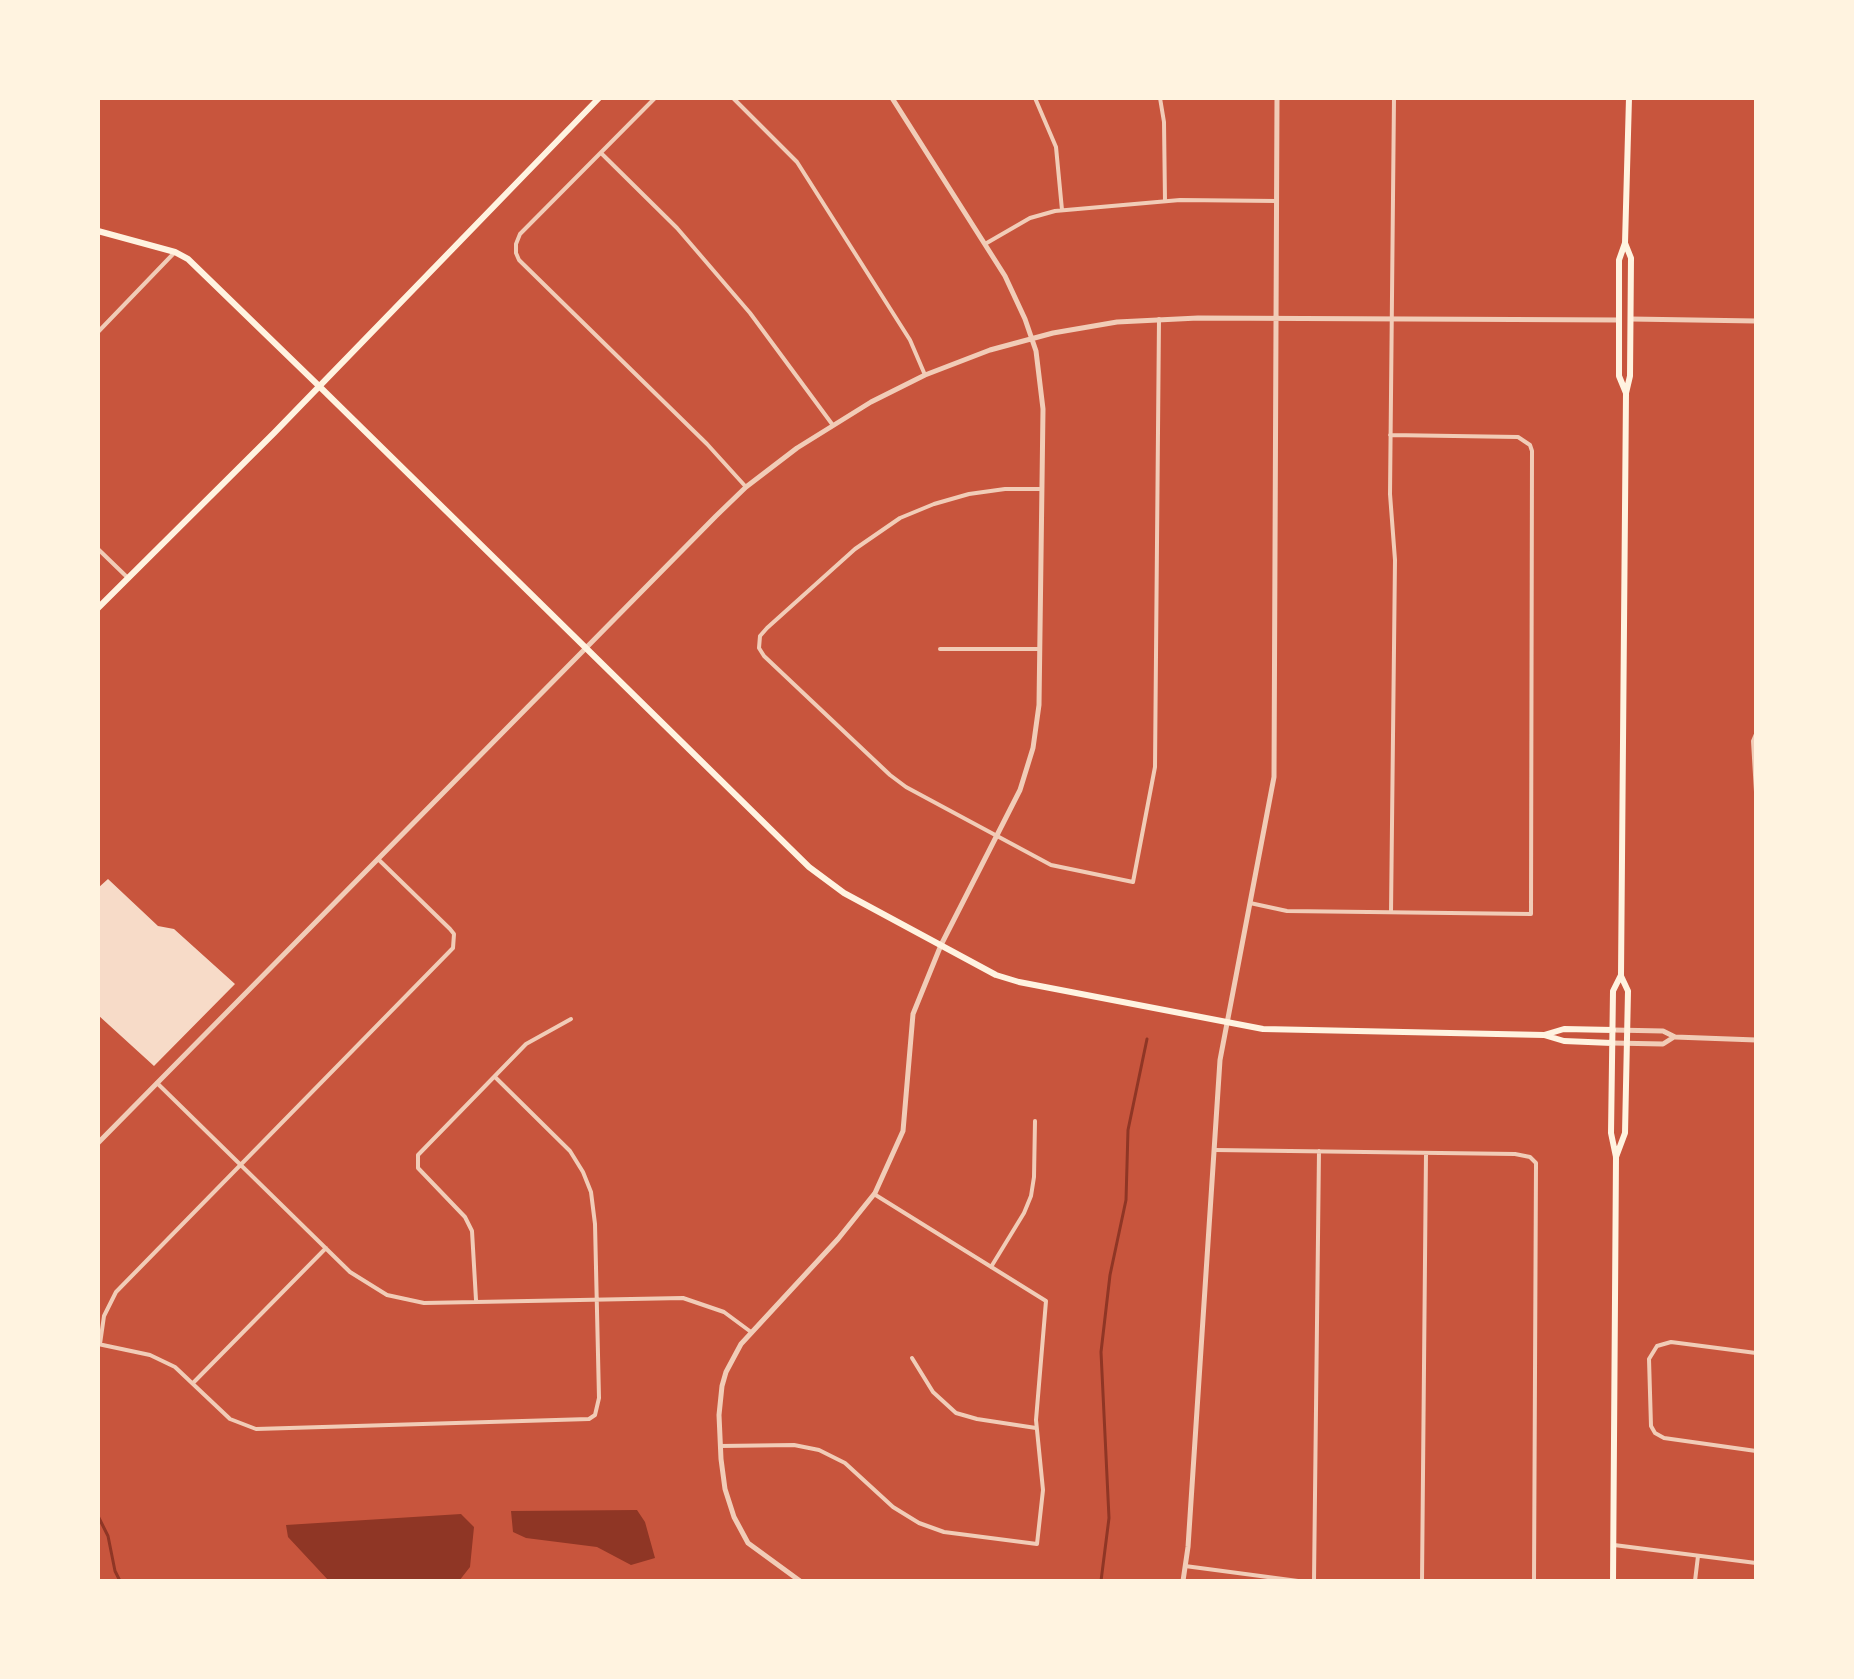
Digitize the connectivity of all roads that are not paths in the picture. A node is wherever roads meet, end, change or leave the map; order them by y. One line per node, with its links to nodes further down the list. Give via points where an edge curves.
1 (599, 98): 27 (main road)
2 (655, 98): 10 (street)
3 (733, 98): 26 (street, via 797,162 910,340)
4 (892, 98): 16 (street)
5 (1035, 98): 13 (street, via 1056,147)
6 (1160, 98): 11 (street)
7 (1277, 98): 12 (street)
8 (1394, 98): 20 (street)
9 (1629, 98): 15 (main road)
10 (601, 153): 29 (street, via 677,228 750,313); 31 (street, via 520,234 518,256)
11 (1165, 201): 12 (street); 13 (street)
12 (1277, 201): 18 (street)
13 (1062, 210): 16 (street, via 1033,217)
14 (98, 231): 17 (main road)
15 (1625, 243): 21 (main road, via 1631,258); 22 (main road, via 1619,260)
16 (985, 244): 25 (street, via 1013,291)
17 (175, 252): 24 (street); 27 (main road, via 197,266)
18 (1276, 318): 19 (street); 20 (street); 43 (street, via 1274,771)
19 (1159, 319): 25 (street); 41 (street, via 1155,764 1133,882 1054,866)
20 (1391, 319): 22 (street); 30 (street)
21 (1631, 319): 23 (street); 28 (main road)
22 (1619, 320): 28 (main road, via 1619,376)
23 (1756, 321)
24 (98, 332)
25 (1031, 338): 26 (street); 32 (street, via 1042,391)
26 (925, 375): 29 (street)
27 (319, 386): 34 (main road); 36 (main road)
28 (1626, 393): 46 (main road)
29 (832, 424): 31 (street)
30 (1390, 435): 44 (street, via 1395,560); 44 (street, via 1518,437 1530,445 1534,458 1531,914)
31 (746, 487): 36 (street)
32 (1042, 489): 38 (street); 41 (street, via 969,494 900,518 855,549 759,639 764,656 896,781)
33 (98, 549): 34 (street)
34 (128, 578): 35 (main road)
35 (98, 608)
36 (585, 648): 42 (street); 45 (main road, via 820,877)
37 (940, 649): 38 (street)
38 (1040, 649): 41 (street, via 1033,748)
39 (1756, 734): 40 (street)
40 (1756, 792)
41 (997, 836): 45 (street)
42 (378, 859): 57 (street); 64 (street, via 450,929 453,948)
43 (1250, 903): 44 (street, via 1287,911); 48 (street)
44 (1391, 912)
45 (941, 945): 48 (main road, via 1013,981); 65 (street, via 913,1014 903,1131)
46 (1621, 975): 49 (main road, via 1613,991); 50 (main road, via 1628,991)
47 (571, 1019): 56 (street, via 526,1044)
48 (1226, 1022): 51 (main road, via 1263,1029); 60 (street)
49 (1613, 1030): 50 (street); 51 (main road, via 1564,1029); 54 (main road)
50 (1627, 1030): 52 (street, via 1663,1031); 55 (main road)
51 (1544, 1035): 54 (main road)
52 (1675, 1037): 53 (street); 55 (street, via 1663,1044)
53 (1756, 1040)
54 (1612, 1043): 55 (street); 63 (main road, via 1611,1133)
55 (1627, 1043): 63 (main road, via 1625,1133)
56 (495, 1077): 68 (street, via 570,1151 587,1182 595,1224); 69 (street, via 423,1149 417,1162 469,1223)
57 (157, 1083): 59 (street); 64 (street)
58 (1035, 1121): 67 (street, via 1031,1196)
59 (98, 1143)
60 (1215, 1150): 61 (street); 81 (street)
61 (1319, 1151): 62 (street); 85 (street)
62 (1426, 1153): 86 (street); 87 (street, via 1515,1154 1536,1163)
63 (1616, 1157): 78 (main road)
64 (241, 1165): 66 (street); 71 (street, via 116,1292 104,1316)
65 (874, 1194): 67 (street); 70 (street)
66 (326, 1248): 69 (street, via 362,1281 387,1295 424,1303); 74 (street)
67 (991, 1267): 75 (street, via 1046,1301)
68 (597, 1298): 69 (street); 70 (street, via 693,1300 724,1312); 74 (street, via 598,1407 583,1421 256,1429 230,1419)
69 (476, 1301)
70 (751, 1332): 76 (street, via 733,1357 722,1386)
71 (99, 1345): 74 (street, via 150,1355)
72 (1756, 1353): 77 (street, via 1664,1342 1649,1359 1655,1433)
73 (912, 1358): 75 (street, via 956,1413)
74 (194, 1382)
75 (1036, 1428): 76 (street, via 1043,1490 1037,1544 923,1525 896,1509 842,1461 819,1450)
76 (720, 1446): 82 (street, via 725,1489 748,1543)
77 (1756, 1451)
78 (1614, 1545): 79 (street); 88 (main road)
79 (1698, 1555): 80 (street); 89 (street)
80 (1756, 1563)
81 (1185, 1566): 83 (street); 84 (street)
82 (800, 1581)
83 (1183, 1581)
84 (1298, 1581)
85 (1314, 1581)
86 (1422, 1581)
87 (1534, 1581)
88 (1613, 1581)
89 (1695, 1581)

